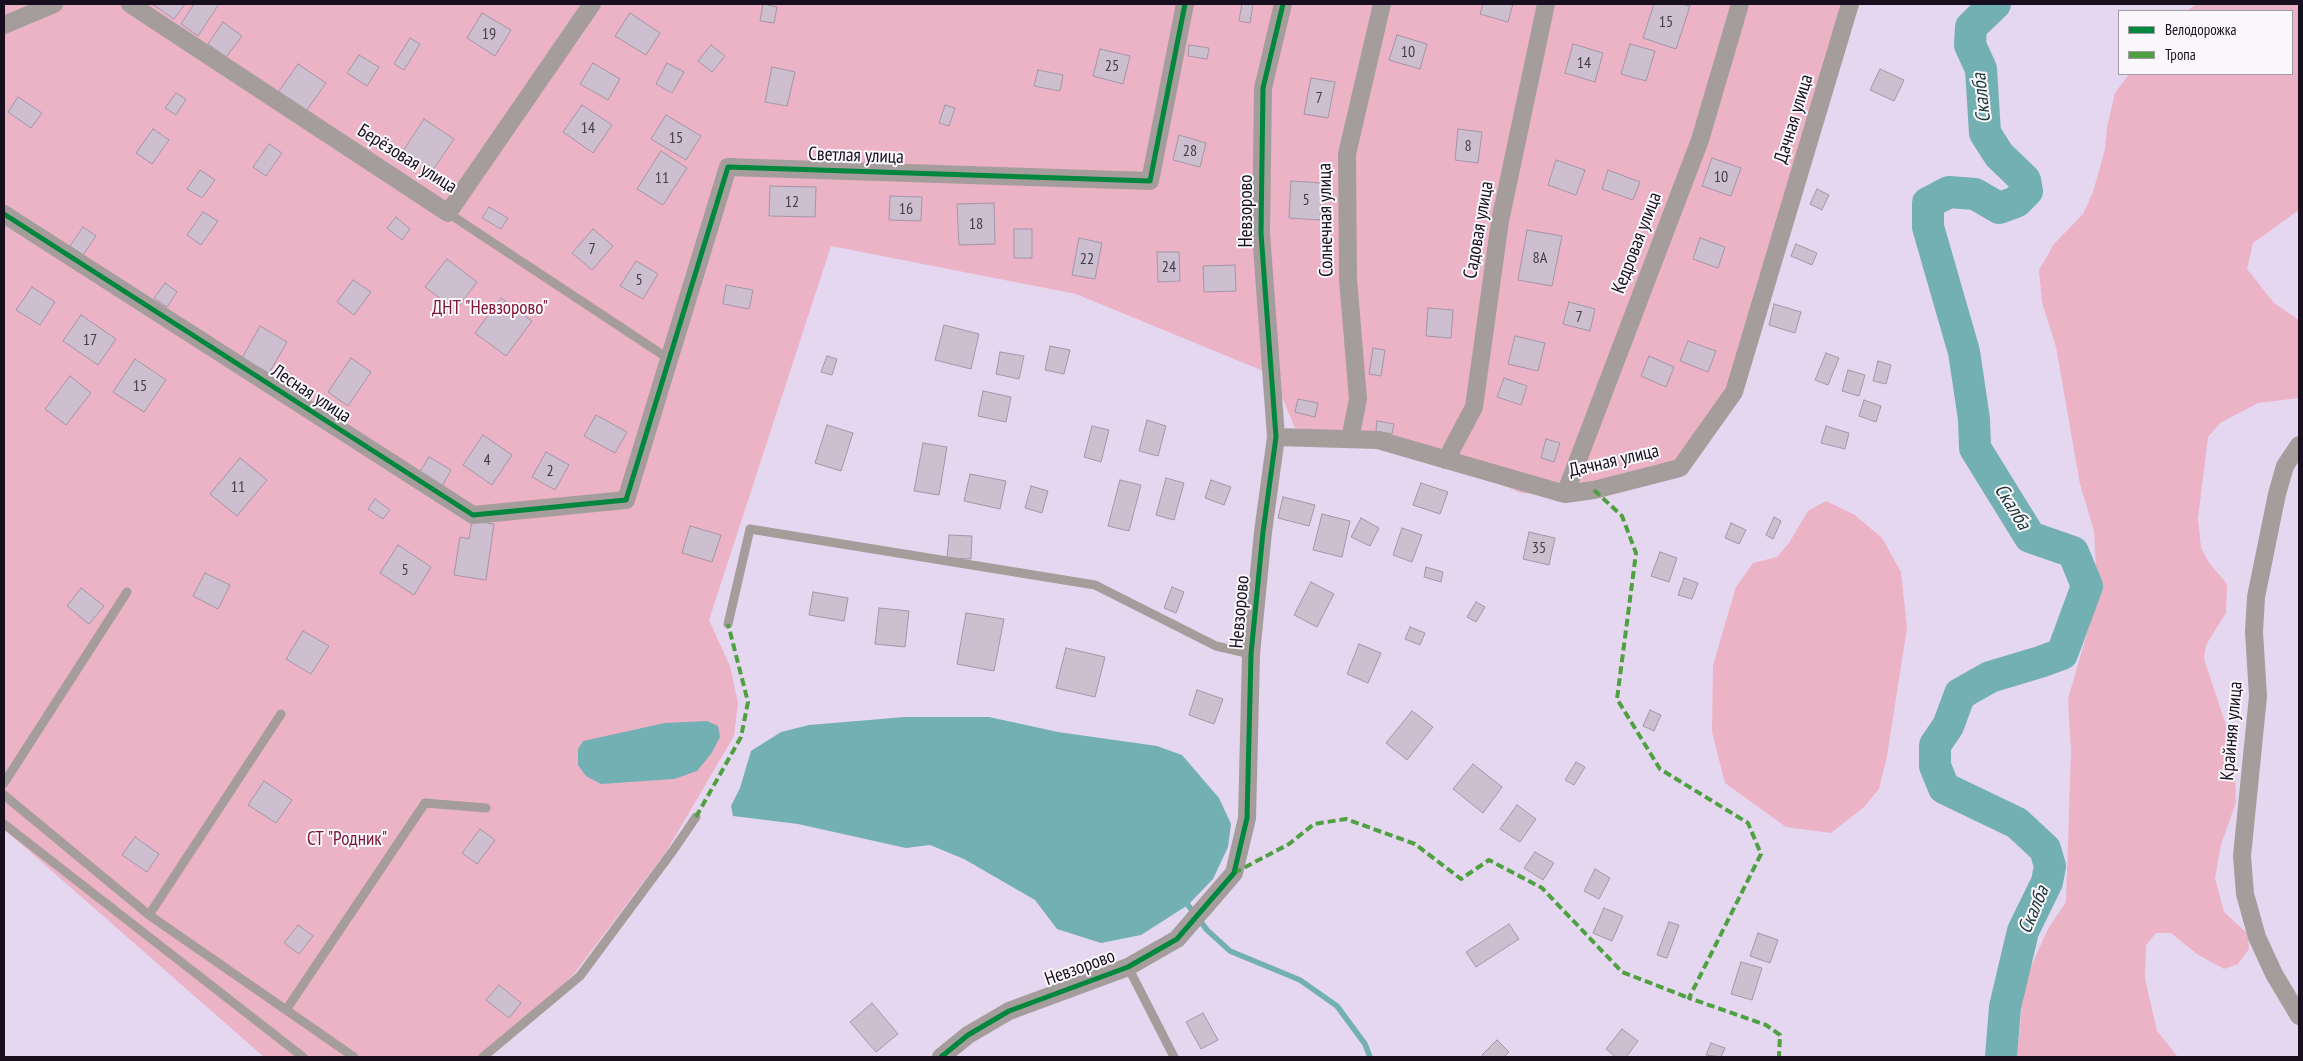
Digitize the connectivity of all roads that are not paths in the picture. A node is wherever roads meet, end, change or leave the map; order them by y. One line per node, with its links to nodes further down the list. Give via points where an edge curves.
1 (54, 4): 10 (street)
2 (130, 4): 11 (street, Берёзовая улица)
3 (592, 4): 11 (street, Берёзовая улица)
4 (1184, 4): 13 (street, Светлая улица, via 1150,181 728,167)
5 (1283, 4): 14 (street, Невзорово, via 1263,88 1261,223)
6 (1382, 4): 15 (street, Солнечная улица, via 1347,154 1348,279 1358,399)
7 (1546, 4): 17 (street, Садовая улица, via 1500,221 1474,407)
8 (1740, 4): 18 (street, Кедровая улица, via 1700,140)
9 (1850, 4): 18 (street, Дачная улица, via 1734,392 1680,468)
10 (4, 25)
11 (448, 213): 13 (lane)
12 (4, 214): 19 (street, Лесная улица, via 473,516)
13 (669, 359): 19 (street, Светлая улица)
14 (1276, 437): 15 (street, Дачная улица); 22 (street, Невзорово)
15 (1350, 439): 17 (street, Дачная улица, via 1378,440)
16 (2299, 445): 32 (street, Крайняя улица, via 2285,466 2277,494 2256,597 2254,632 2258,696 2242,856 2245,894 2258,936 2274,974)
17 (1446, 460): 18 (street, Дачная улица)
18 (1565, 494)
19 (626, 500)
20 (127, 592): 24 (lane)
21 (728, 624): 22 (lane, via 750,529 1095,585 1216,646)
22 (1252, 654): 30 (street, Невзорово, via 1247,818 1234,873 1177,939)
23 (281, 714): 29 (lane)
24 (4, 783)
25 (4, 795): 29 (lane)
26 (486, 808): 31 (lane, via 425,803)
27 (696, 817): 35 (lane, via 580,976)
28 (4, 824): 33 (lane)
29 (148, 915): 31 (lane)
30 (1128, 967): 36 (street, Невзорово, via 1009,1011); 37 (lane)
31 (286, 1010): 34 (lane)
32 (2299, 1016)
33 (303, 1057)
34 (354, 1057)
35 (483, 1057)
36 (941, 1057)
37 (1174, 1057)

